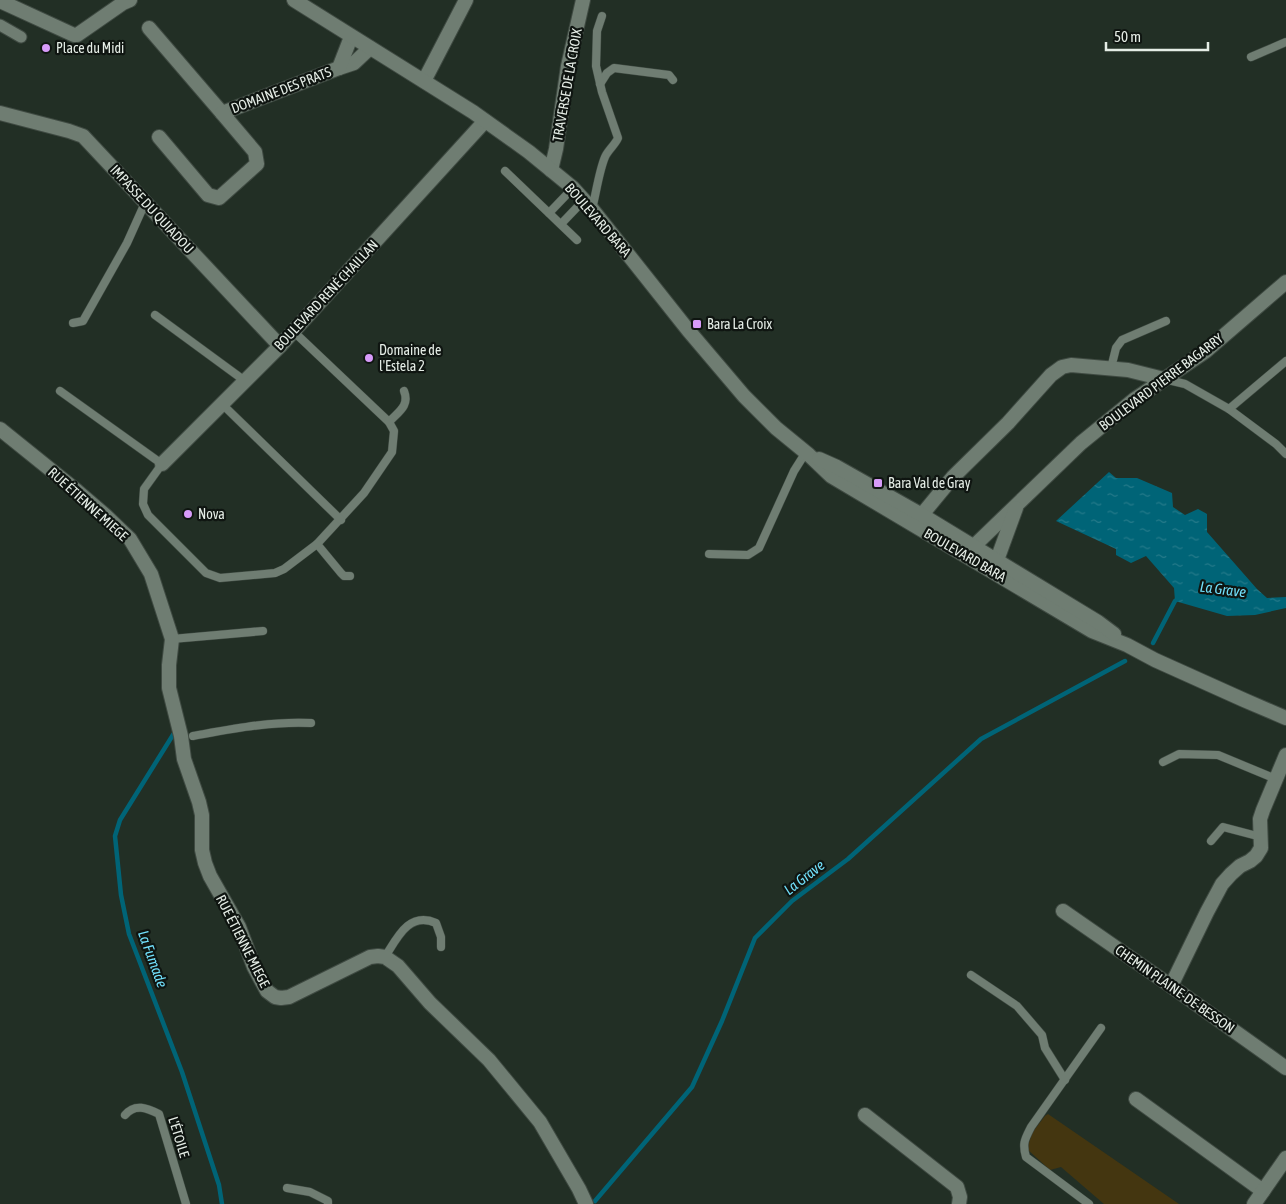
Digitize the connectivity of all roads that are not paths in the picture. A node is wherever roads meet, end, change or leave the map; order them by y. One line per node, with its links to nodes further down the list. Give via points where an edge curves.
1 (130, 0): 5 (street, via 74,36)
2 (294, 0): 10 (street, BOULEVARD BARA)
3 (466, 0): 16 (street)
4 (583, 0): 22 (street, TRAVERSE DE LA CROIX, via 568,66)
5 (0, 1)
6 (602, 16): 17 (lane, via 597,31 596,66)
7 (0, 25): 9 (street)
8 (149, 28): 19 (street, DOMAINE DES PRATS)
9 (21, 37)
10 (351, 37): 12 (street, BOULEVARD BARA); 14 (street, DOMAINE DES PRATS)
11 (1286, 42): 13 (lane)
12 (370, 48): 14 (street, DOMAINE DES PRATS, via 354,63); 16 (street, BOULEVARD BARA)
13 (1251, 57)
14 (339, 68): 19 (street, DOMAINE DES PRATS)
15 (673, 80): 17 (lane, via 669,75 614,68)
16 (424, 81): 20 (street, BOULEVARD BARA)
17 (600, 84): 26 (lane, via 618,138 604,158)
18 (0, 113): 25 (street, IMPASSE DU QUIADOU, via 83,136)
19 (222, 113): 21 (street, DOMAINE DES PRATS, via 255,152 257,164 219,198 208,195)
20 (485, 121): 22 (street, BOULEVARD BARA); 34 (street, BOULEVARD RENÉ CHAILLAN)
21 (158, 137)
22 (551, 170): 24 (street, BOULEVARD BARA)
23 (505, 172): 27 (lane)
24 (573, 188): 26 (street, BOULEVARD BARA); 27 (lane)
25 (145, 203): 33 (lane, via 127,243 83,320); 35 (street, IMPASSE DU QUIADOU)
26 (588, 204): 28 (lane); 46 (street, BOULEVARD BARA, via 744,396 776,428)
27 (548, 213): 28 (lane)
28 (560, 224): 29 (lane)
29 (576, 240)
30 (1286, 282): 38 (street, BOULEVARD PIERRE BAGARRY, via 1206,351)
31 (155, 315): 39 (lane)
32 (1166, 321): 37 (lane, via 1122,340 1116,348)
33 (73, 323)
34 (294, 331): 35 (street, BOULEVARD RENÉ CHAILLAN); 44 (lane)
35 (280, 346): 39 (street, BOULEVARD RENÉ CHAILLAN)
36 (1286, 361): 43 (lane)
37 (1111, 368): 38 (street); 51 (street, via 1071,365 1051,375 953,477)
38 (1164, 380): 43 (lane, via 1184,384); 49 (street, BOULEVARD PIERRE BAGARRY, via 1081,443)
39 (245, 381): 42 (street, BOULEVARD RENÉ CHAILLAN)
40 (60, 391): 48 (lane)
41 (404, 391): 44 (lane, via 406,404)
42 (222, 404): 48 (street, BOULEVARD RENÉ CHAILLAN); 50 (lane)
43 (1229, 409): 47 (lane)
44 (389, 422): 50 (lane, via 394,431 392,452)
45 (0, 429): 58 (street, RUE ÉTIENNE MIEGE, via 130,539 151,574)
46 (808, 453): 51 (street, BOULEVARD BARA, via 831,476); 54 (lane, via 794,471 759,548 748,554)
47 (1286, 454)
48 (162, 464): 52 (lane, via 144,490 143,504 148,515 206,572 220,578 275,574)
49 (1017, 505): 53 (street, BOULEVARD PIERRE BAGARRY); 55 (street, BOULEVARD PIERRE BAGARRY)
50 (341, 520): 52 (lane)
51 (918, 520): 53 (street, BOULEVARD BARA)
52 (317, 544): 56 (lane, via 344,576)
53 (970, 551): 55 (street, BOULEVARD BARA)
54 (709, 554)
55 (994, 566): 59 (street, BOULEVARD BARA, via 1092,630)
56 (350, 576)
57 (263, 631): 58 (lane)
58 (172, 638): 61 (street, RUE ÉTIENNE MIEGE, via 169,688)
59 (1286, 718)
60 (311, 722): 61 (lane, via 239,728)
61 (187, 738): 69 (street, RUE ÉTIENNE MIEGE, via 184,759 202,815 205,863 268,991 275,997 289,997 370,956)
62 (1286, 755): 64 (street)
63 (1163, 762): 64 (lane, via 1178,754 1218,755)
64 (1276, 779): 65 (street, via 1260,819)
65 (1261, 837): 66 (lane, via 1223,827); 71 (street, via 1261,848 1256,856 1230,874 1222,884)
66 (1210, 841)
67 (1063, 911): 71 (street, CHEMIN PLAINE-DE-BESSON)
68 (441, 947): 69 (lane, via 436,923 419,920 400,933)
69 (385, 957): 83 (street, via 398,966 430,1003 489,1060 540,1122)
70 (971, 974): 74 (lane, via 1017,1006 1042,1035 1045,1048)
71 (1171, 986): 73 (street, CHEMIN PLAINE-DE-BESSON)
72 (1101, 1028): 74 (lane)
73 (1286, 1068)
74 (1065, 1080): 85 (lane, via 1032,1127 1024,1148 1026,1157)
75 (1136, 1099): 80 (street)
76 (125, 1115): 81 (lane, L'ÉTOILE, via 138,1107 159,1114)
77 (865, 1115): 84 (street, via 958,1187)
78 (1286, 1158): 80 (street)
79 (287, 1188): 82 (lane, via 310,1192)
80 (1263, 1191): 86 (street)
81 (186, 1204)
82 (328, 1204)
83 (586, 1204)
84 (960, 1204)
85 (1089, 1204)
86 (1254, 1204)

